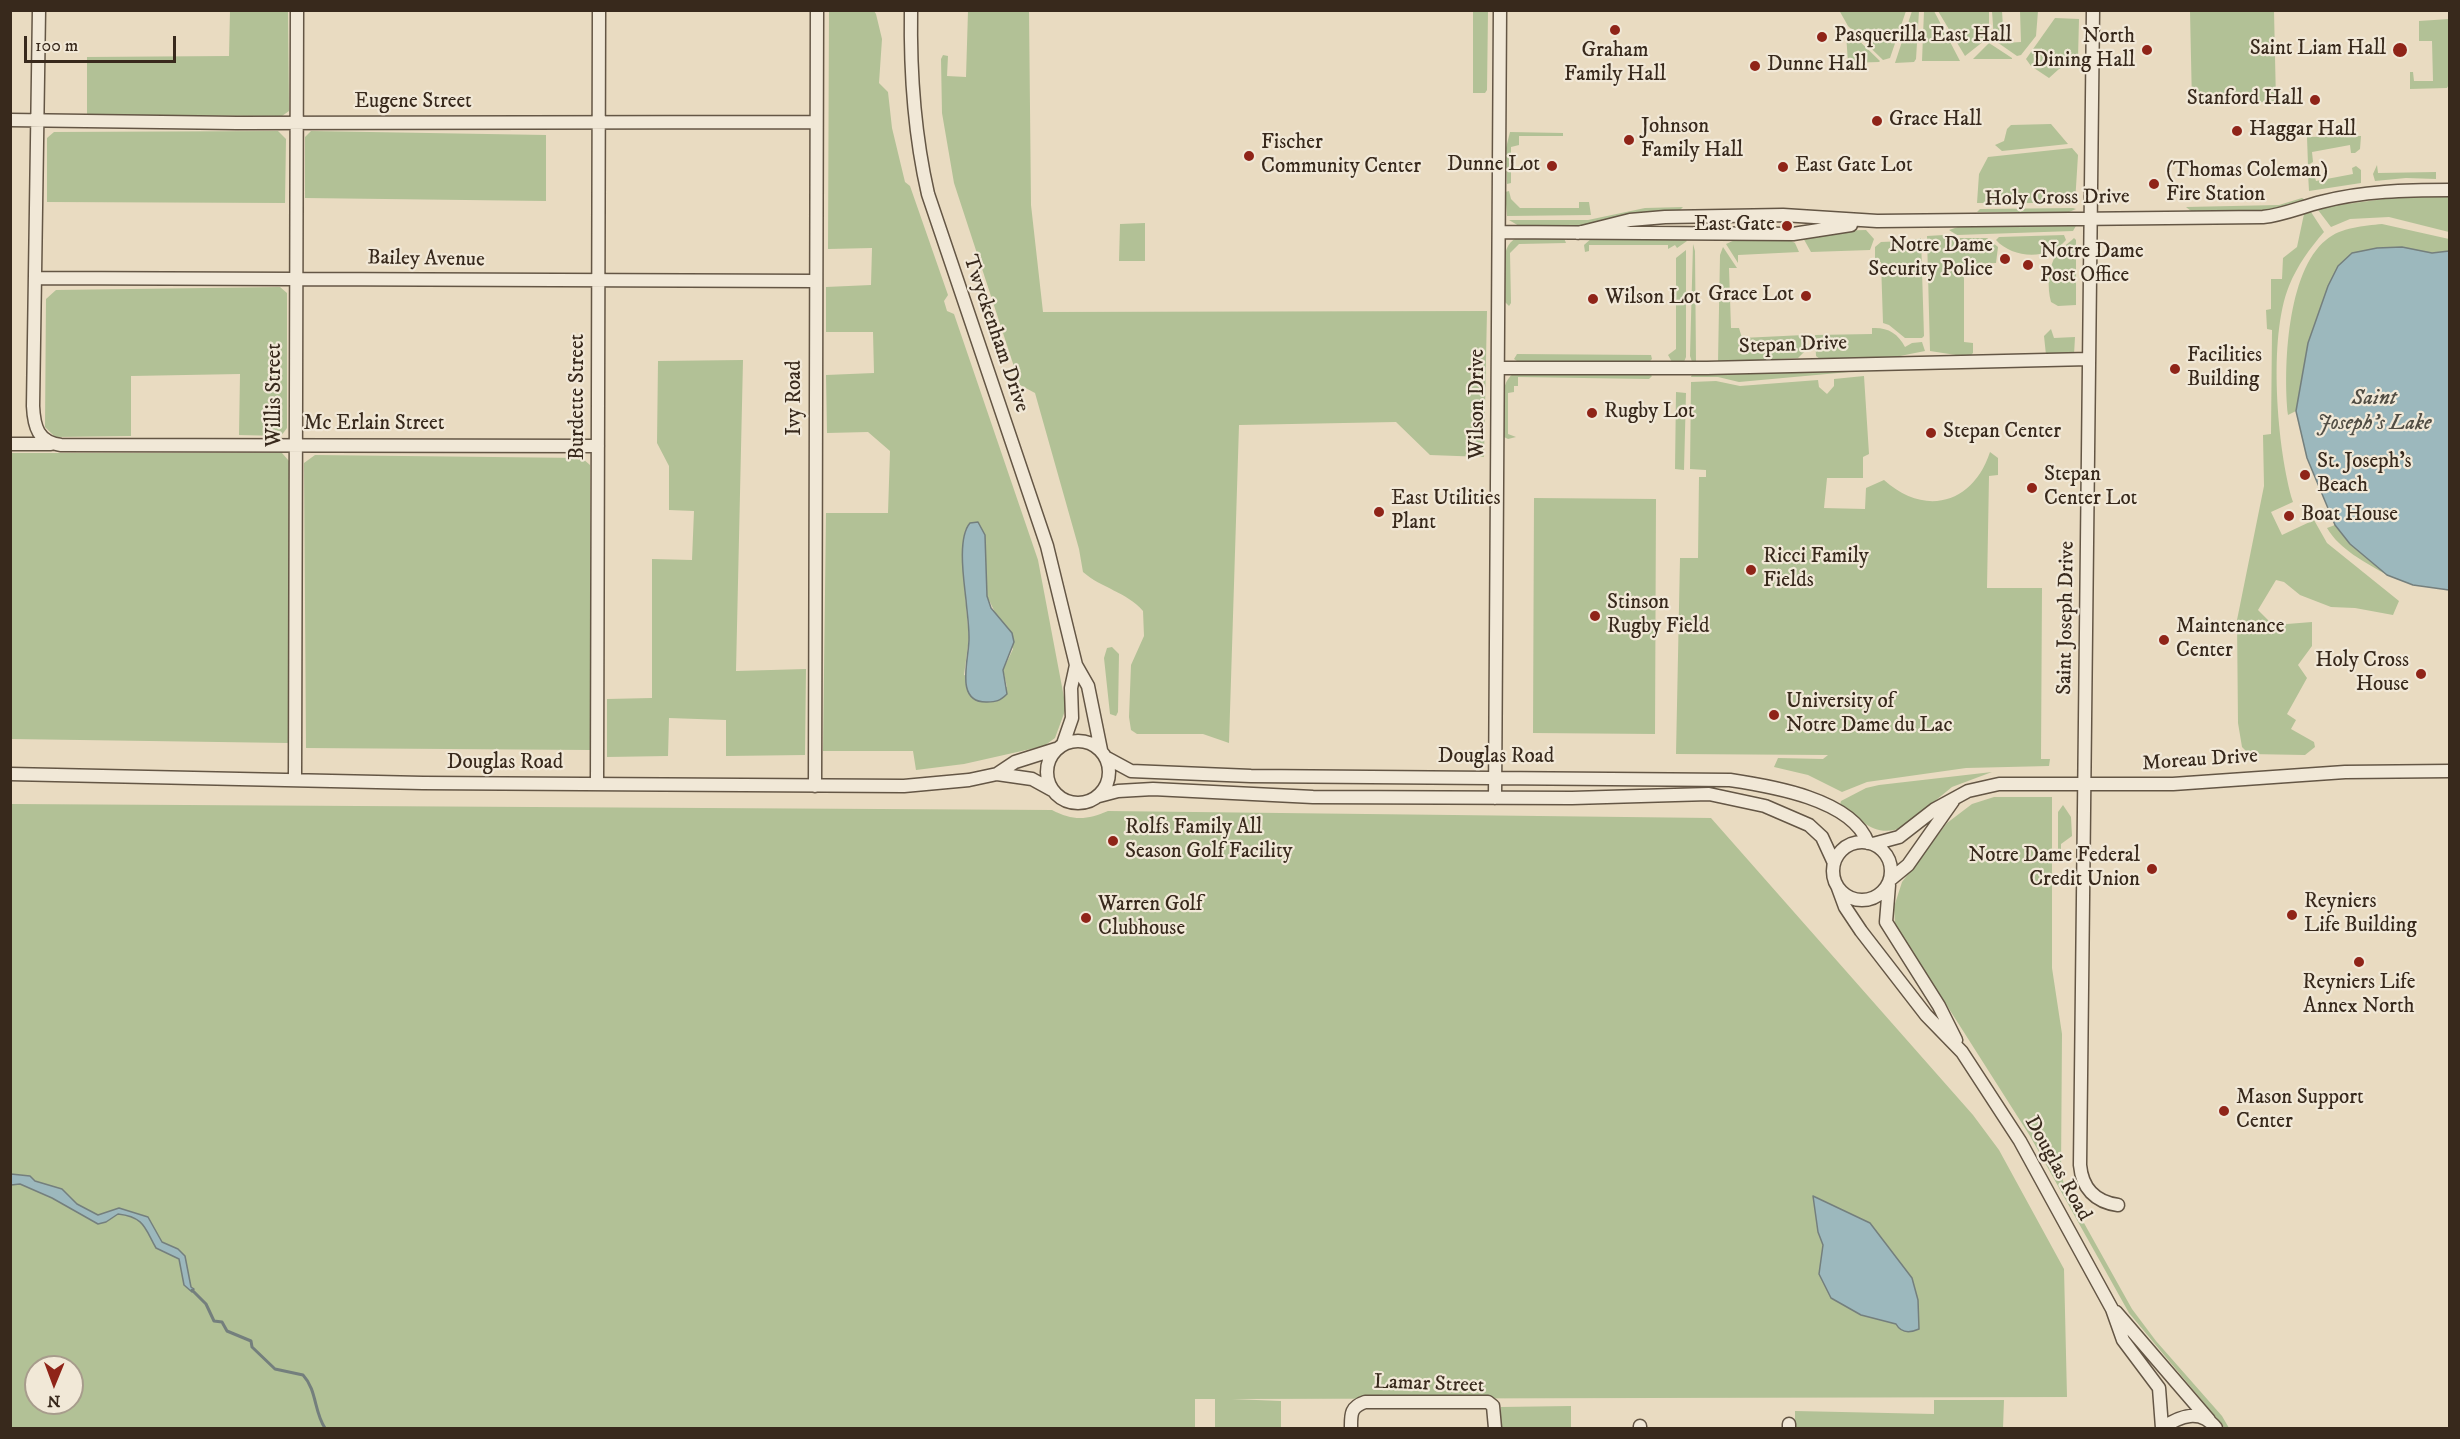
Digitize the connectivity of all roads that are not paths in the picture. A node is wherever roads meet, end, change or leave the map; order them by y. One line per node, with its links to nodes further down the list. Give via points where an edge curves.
1 (39, 10): 9 (street)
2 (297, 10): 11 (street, Willis Street)
3 (599, 10): 12 (street, Burdette Street)
4 (817, 10): 10 (street, Ivy Road)
5 (911, 10): 28 (street, Twyckenham Drive, via 912,100 928,194 1047,546)
6 (1500, 10): 16 (street, Wilson Drive)
7 (2093, 10): 14 (street, Saint Joseph Drive)
8 (10, 120): 9 (street, Eugene Street)
9 (38, 120): 11 (street, Eugene Street); 18 (street)
10 (816, 122): 12 (street, Eugene Street); 21 (street, Ivy Road)
11 (296, 123): 12 (street, Eugene Street); 19 (street, Willis Street)
12 (597, 123): 20 (street, Burdette Street)
13 (2450, 190): 14 (street, Holy Cross Drive, via 2370,193 2263,217)
14 (2091, 217): 15 (street, Holy Cross Drive); 22 (street, Saint Joseph Drive)
15 (1878, 221): 17 (street, Holy Cross Drive, via 1793,234); 17 (street, Holy Cross Drive, via 1783,215 1665,217 1630,220)
16 (1499, 232): 17 (street, Holy Cross Drive); 23 (street, Wilson Drive)
17 (1578, 233)
18 (36, 278): 19 (street, Bailey Avenue); 24 (street, via 33,406 36,428)
19 (295, 278): 20 (street, Bailey Avenue); 26 (street, Willis Street)
20 (598, 281): 21 (street, Bailey Avenue); 27 (street, Burdette Street)
21 (816, 281): 38 (street, Ivy Road)
22 (2089, 359): 23 (street, Stepan Drive, via 1707,368); 37 (street, Saint Joseph Drive)
23 (1499, 368): 34 (street, Wilson Drive)
24 (48, 442): 25 (street, Mc Erlain Street); 26 (street, Mc Erlain Street)
25 (10, 444)
26 (296, 444): 27 (street, Mc Erlain Street); 35 (street, Willis Street)
27 (598, 446): 36 (street, Burdette Street)
28 (1076, 665): 29 (street, Twyckenham Drive, via 1071,688 1072,718); 30 (street, Twyckenham Drive, via 1088,686)
29 (1060, 747): 30 (street, via 1083,741); 33 (street, Douglas Road, via 1015,762); 39 (street, via 1051,756 1047,773)
30 (1104, 754): 34 (street, Douglas Road, via 1122,768 1142,771); 40 (street, via 1109,779)
31 (2450, 771): 37 (street, Moreau Drive, via 2345,771 2173,784)
32 (10, 774): 35 (street, Douglas Road)
33 (997, 774): 38 (street, Douglas Road, via 938,784); 39 (street, Douglas Road, via 1032,779)
34 (1495, 778): 41 (street, Wilson Drive); 43 (street, Douglas Road, via 1693,778 1763,785 1814,799 1834,809 1865,833)
35 (295, 780): 36 (street, Douglas Road)
36 (597, 784): 38 (street, Douglas Road)
37 (2084, 784): 42 (street, Moreau Drive, via 1999,784); 48 (street, Saint Joseph Drive, via 2081,1173 2094,1196)
38 (815, 786)
39 (1052, 790): 40 (street, via 1069,802 1090,801)
40 (1099, 796): 41 (street, Douglas Road, via 1153,789 1313,797)
41 (1495, 798): 44 (street, Douglas Road, via 1675,794 1732,797 1809,825 1822,837)
42 (1955, 798): 43 (street, Moreau Drive, via 1935,808 1899,837); 45 (street, via 1908,865)
43 (1871, 843): 44 (street, via 1859,842 1843,849); 45 (street, via 1887,855 1892,871)
44 (1834, 863): 46 (street)
45 (1890, 882): 46 (street, via 1874,898 1864,901 1845,896); 47 (street, Douglas Road, via 1886,922 1939,1006)
46 (1838, 888): 47 (street, Douglas Road, via 1861,932 1926,1015)
47 (1962, 1052): 49 (street, Douglas Road, via 2020,1141)
48 (2118, 1205)
49 (2112, 1309): 51 (street, Douglas Road); 53 (street, Douglas Road, via 2123,1340 2159,1388)
50 (1351, 1423): 52 (street, Lamar Street, via 1351,1411 1365,1402 1488,1402 1493,1406)
51 (2212, 1424): 53 (street, via 2199,1415 2188,1415)
52 (1495, 1428)
53 (2162, 1428)

